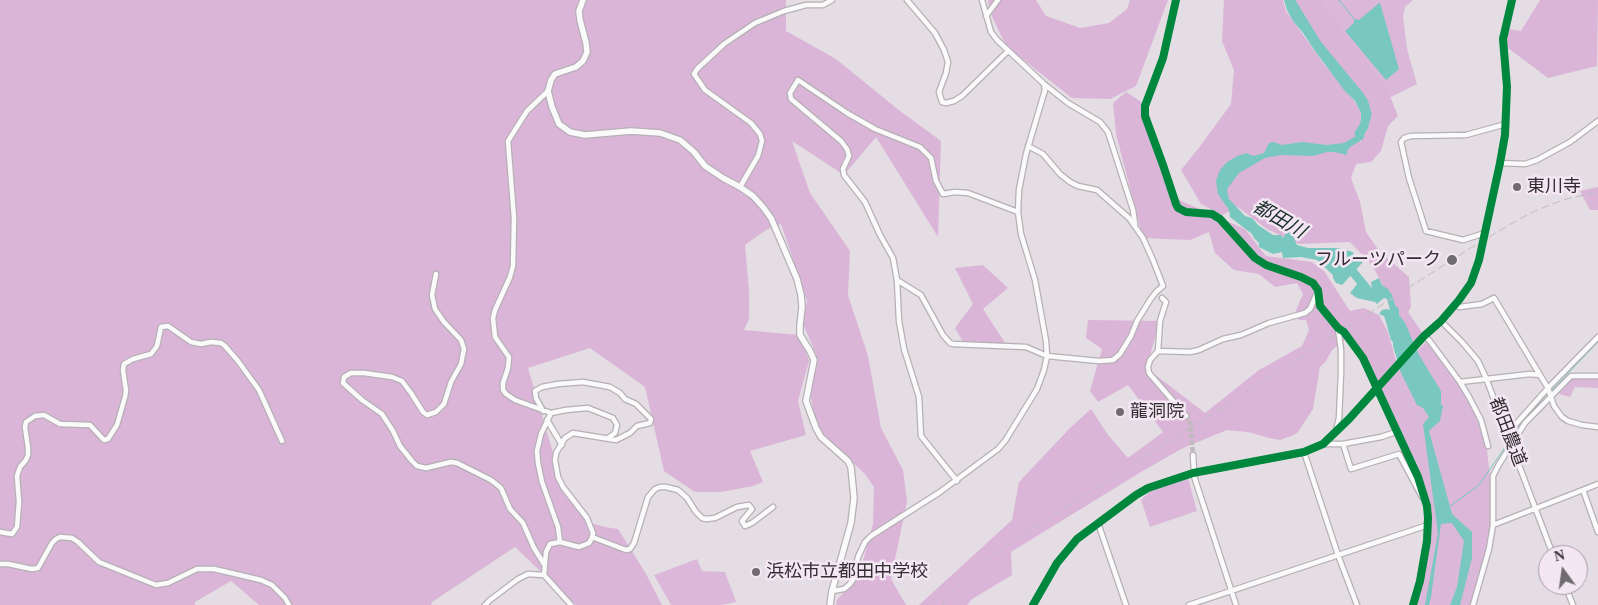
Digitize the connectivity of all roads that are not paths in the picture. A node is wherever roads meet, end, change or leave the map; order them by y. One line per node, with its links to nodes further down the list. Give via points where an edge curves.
1 (583, 0): 11 (main road, via 579,11 587,52 576,67 555,74)
2 (832, 0): 16 (street, via 824,5 806,5 784,11 755,23 724,44 694,74 705,90 751,123 760,134 762,141 758,156)
3 (907, 0): 9 (street, via 935,33 944,50 948,62 939,92 942,102 962,96)
4 (982, 0): 8 (street)
5 (998, 0): 8 (street)
6 (1176, 0): 22 (street, via 1145,116 1177,206 1186,212 1212,214 1255,258 1313,283)
7 (1512, 0): 13 (street, via 1502,39 1507,87)
8 (986, 16): 9 (street, via 991,32)
9 (1008, 51): 10 (street)
10 (1044, 84): 14 (street); 18 (street, via 1100,122 1108,132)
11 (548, 91): 16 (main road, via 559,124 570,132 585,135 630,131 660,133 680,140 705,166); 37 (street, via 527,111 508,141 514,218 512,266 493,318 495,337 509,357 503,390 515,400)
12 (1598, 120): 15 (street, via 1570,142 1537,160 1525,164)
13 (1506, 124): 15 (street); 19 (street, via 1460,136 1411,136 1401,142 1426,231 1463,240)
14 (1028, 146): 17 (street); 18 (street, via 1043,154 1070,182 1096,190)
15 (1500, 163): 19 (street)
16 (740, 187): 74 (main road, via 754,196 771,218 797,279 802,307 800,335 814,360 806,401 818,433 851,467 854,498 851,523)
17 (1018, 212): 21 (street, via 968,193 943,194 929,154 868,125 798,80 790,93 791,99 842,141 847,149 849,156 842,169 844,175 872,214 893,258); 30 (street, via 1035,280)
18 (1136, 225): 30 (street, via 1164,286 1150,300 1120,354 1113,360 1099,361)
19 (1485, 233): 24 (street, via 1471,283)
20 (436, 274): 71 (street, via 432,295 436,309 461,340 464,349 444,404 436,412 423,412 402,381 392,377 351,373 344,377 343,383 382,414 400,446 417,466 426,468 457,463 501,488 510,509 523,523)
21 (897, 280): 30 (street, via 921,295 950,343 1026,348); 55 (street, via 899,321 919,397 921,436)
22 (1318, 290): 26 (street, via 1320,306); 29 (street, via 1305,313 1223,339 1200,350)
23 (1162, 298): 29 (street, via 1166,302 1160,321)
24 (1455, 306): 25 (street); 31 (street, via 1482,304 1494,298)
25 (1441, 321): 27 (street); 33 (street, 都田農道, via 1478,361)
26 (1338, 328): 35 (street, via 1359,352); 42 (street, via 1341,374)
27 (1424, 336): 34 (street); 35 (street)
28 (1598, 337): 36 (street)
29 (1158, 352): 39 (street, via 1150,360 1149,373)
30 (1047, 356): 55 (street, via 1037,388 1005,441)
31 (1540, 376): 33 (street); 36 (street)
32 (1598, 376): 36 (street, via 1571,376)
33 (1486, 378): 34 (street); 44 (street, 都田農道)
34 (1460, 382): 51 (street, via 1480,420)
35 (1378, 387): 42 (street); 43 (street)
36 (1549, 392): 41 (street, via 1558,412 1568,421); 44 (street); 50 (street)
37 (543, 411): 38 (street); 45 (street, via 535,391 542,387 584,382 610,387 651,418 650,423 637,426 623,438)
38 (551, 414): 40 (street); 45 (street, via 588,408 614,418 617,425 614,434)
39 (1186, 416)
40 (547, 420): 49 (street); 67 (street, via 537,451 538,463)
41 (1598, 427)
42 (1336, 432): 47 (street)
43 (1396, 432): 48 (street); 58 (street, via 1418,477)
44 (1508, 435): 50 (street, 都田農道)
45 (608, 438): 49 (street, via 573,433 565,438)
46 (282, 441): 64 (street, via 259,390 225,346 221,343 191,342 168,326 161,327 157,346 151,354 124,364 126,391 117,425 108,439 104,440 90,425 60,424 44,415 26,422 28,455 17,476 17,526 12,534)
47 (1323, 444): 48 (street); 52 (street)
48 (1343, 444): 58 (street, via 1352,470 1399,454)
49 (562, 445): 66 (street, via 555,460 558,477 587,518)
50 (1511, 445): 60 (street, 都田農道); 63 (street, via 1493,476)
51 (1488, 446)
52 (1304, 452): 54 (street); 69 (street)
53 (1193, 455): 54 (street)
54 (1193, 473): 61 (street, via 1148,488); 73 (street)
55 (957, 481): 74 (street, via 871,536 858,557 850,584)
56 (1598, 484): 57 (street)
57 (1583, 490): 60 (street); 65 (street)
58 (1426, 506): 62 (street)
59 (773, 507): 66 (street, via 745,526 742,521 752,509 748,505 706,519 678,490 660,487 648,496 630,549)
60 (1536, 508): 63 (street); 68 (street, 都田農道)
61 (1098, 523): 79 (street, via 1064,554); 80 (street)
62 (1428, 525): 69 (street); 84 (street, via 1423,567)
63 (1493, 525): 85 (street)
64 (0, 532)
65 (1598, 532)
66 (592, 537): 67 (street, via 589,544 579,547)
67 (560, 542): 71 (street, via 550,544)
68 (1549, 545)
69 (1338, 555): 73 (street); 83 (street)
70 (0, 564): 75 (street, via 38,568 56,539 72,538 99,562 156,585 197,569 214,569 267,582)
71 (544, 564): 72 (street)
72 (544, 575): 76 (street, via 522,577); 77 (street)
73 (1231, 590): 81 (street); 82 (street)
74 (832, 591): 78 (main road)
75 (289, 605)
76 (485, 605)
77 (570, 605)
78 (830, 605)
79 (1033, 605)
80 (1126, 605)
81 (1189, 605)
82 (1236, 605)
83 (1357, 605)
84 (1413, 605)
85 (1473, 605)

